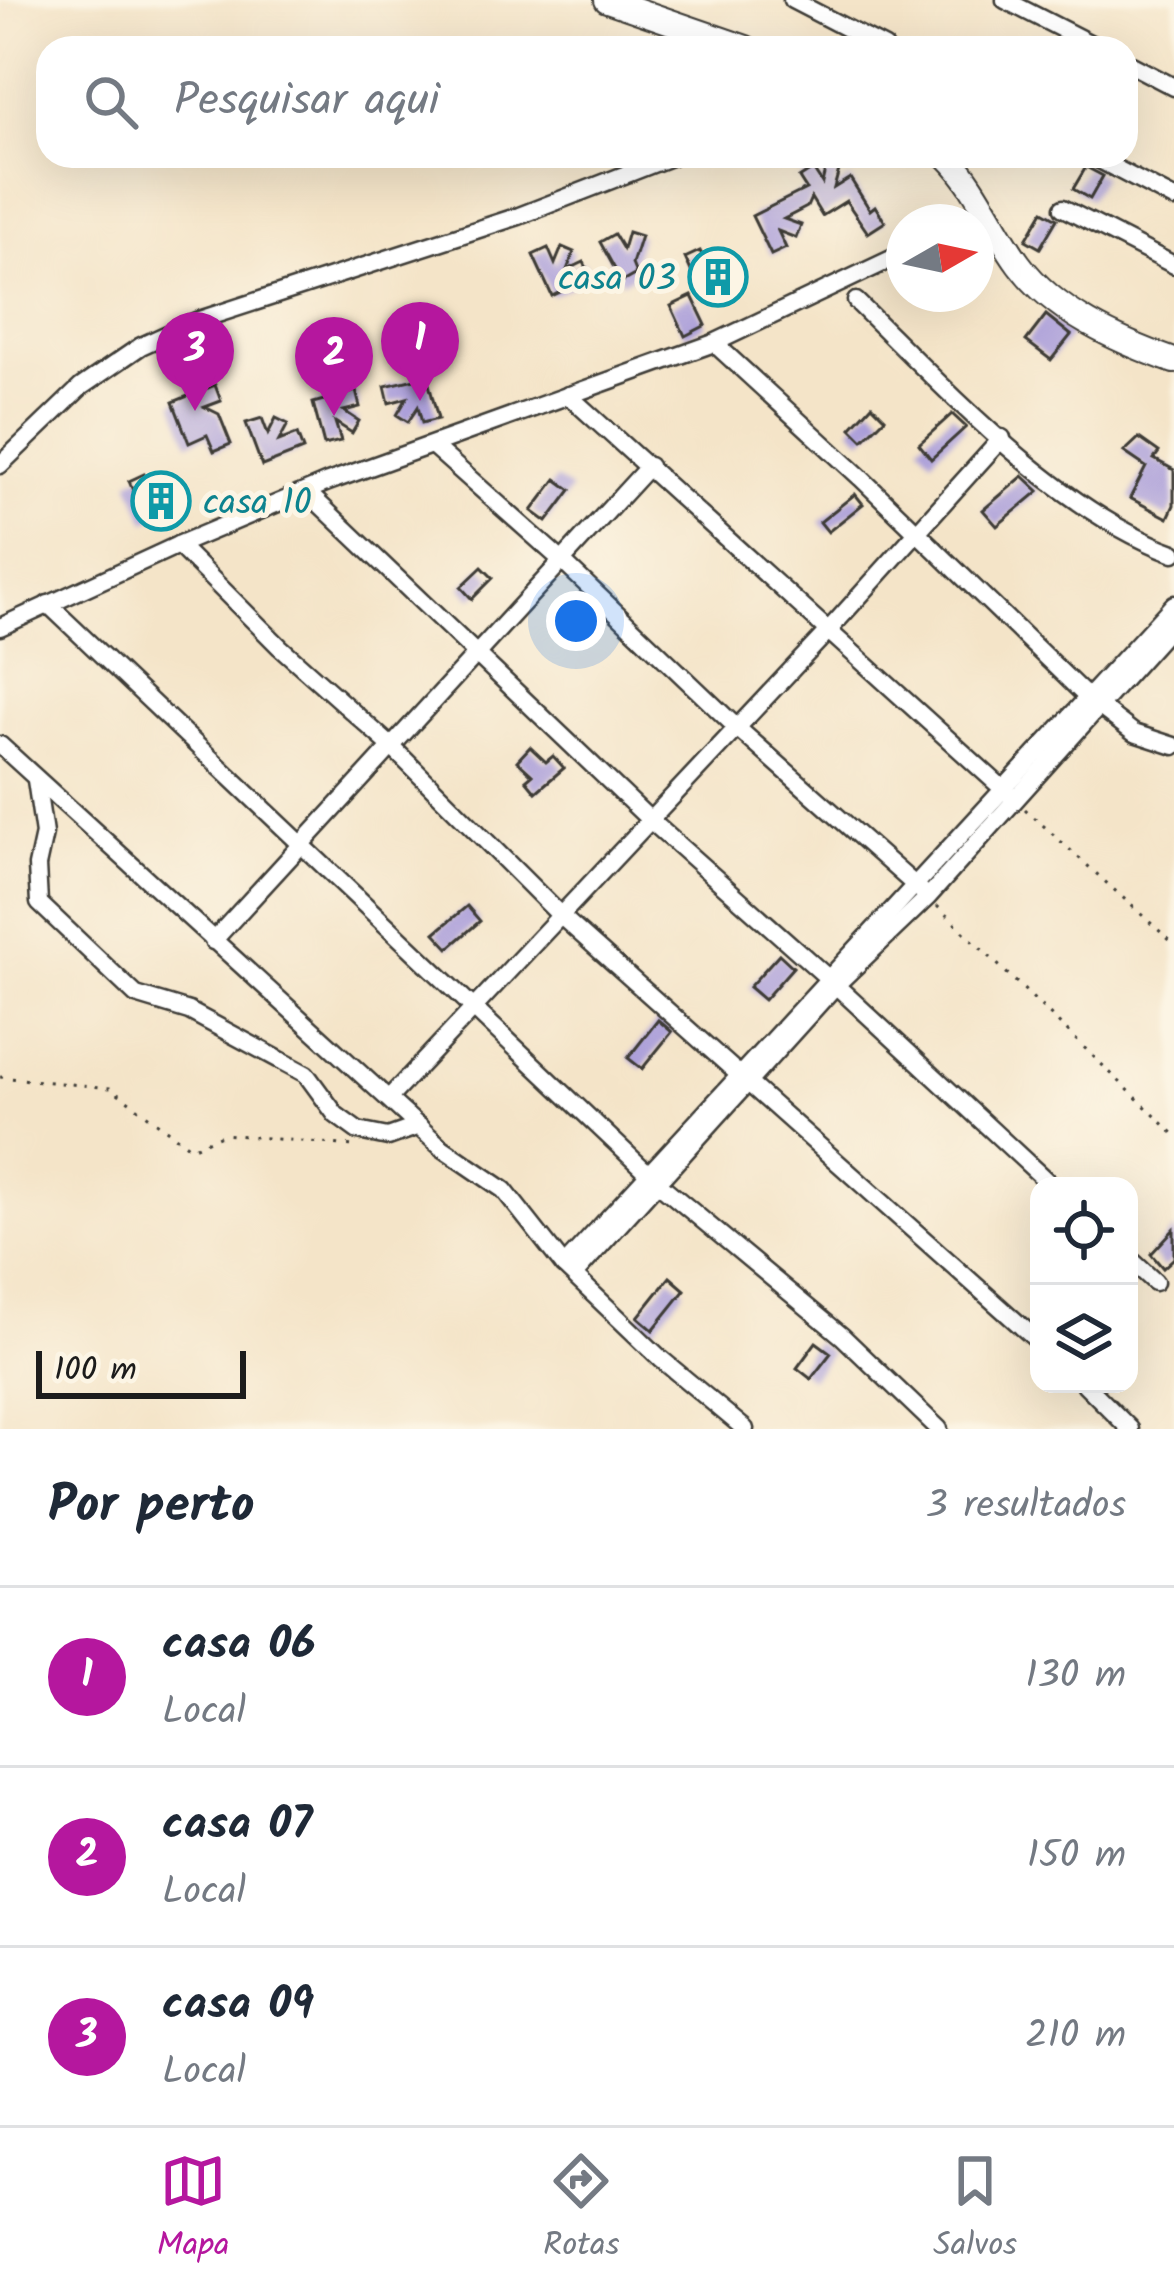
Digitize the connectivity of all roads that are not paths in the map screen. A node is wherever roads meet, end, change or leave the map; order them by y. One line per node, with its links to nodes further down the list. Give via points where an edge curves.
1 (607, 0): 4 (main road)
2 (792, 0): 5 (street)
3 (1005, 0): 6 (street)
4 (711, 36)
5 (862, 36)
6 (1076, 36)
7 (1138, 68): 8 (street)
8 (1174, 87)
9 (642, 168): 24 (street, via 141,346 81,387)
10 (954, 168): 13 (main road)
11 (1115, 168): 12 (street)
12 (1174, 199)
13 (973, 204)
14 (1064, 208): 17 (street)
15 (994, 235): 20 (main road, via 1049,296)
16 (886, 262): 19 (street)
17 (1174, 266)
18 (856, 301): 22 (street)
19 (714, 343): 21 (street); 27 (street)
20 (1174, 361)
21 (568, 395): 23 (street); 25 (street)
22 (1002, 438): 27 (street); 29 (street, via 1103,518)
23 (433, 446): 26 (street); 30 (street)
24 (0, 465)
25 (649, 466): 30 (street); 35 (street)
26 (307, 492): 28 (street); 36 (street)
27 (914, 532): 35 (street); 37 (street)
28 (178, 545): 31 (street); 40 (street)
29 (1174, 553)
30 (560, 559): 36 (street); 38 (street)
31 (48, 604): 34 (street); 45 (street)
32 (1174, 604): 37 (street)
33 (1174, 623): 37 (street)
34 (0, 627)
35 (827, 632): 38 (street); 43 (street)
36 (475, 655): 40 (street); 44 (street)
37 (1093, 702): 41 (street, via 1134,733); 43 (street)
38 (735, 726): 44 (street); 46 (street)
39 (0, 746): 42 (street)
40 (391, 746): 45 (street); 47 (street)
41 (1174, 746)
42 (36, 780): 48 (street); 53 (street, via 44,834 39,903 136,995 189,1011 306,1074 358,1131 388,1137)
43 (1009, 795): 46 (street)
44 (649, 819): 47 (street); 49 (street)
45 (302, 844): 48 (street); 50 (street)
46 (922, 891): 49 (street)
47 (561, 916): 50 (street); 51 (street)
48 (213, 941): 52 (street)
49 (832, 982): 51 (street); 54 (street)
50 (476, 1008): 52 (street); 55 (street)
51 (745, 1077): 55 (street); 59 (street)
52 (390, 1097): 53 (street)
53 (419, 1126): 57 (street, via 504,1190)
54 (1042, 1177)
55 (653, 1178): 57 (street); 62 (street)
56 (1138, 1266): 58 (street)
57 (569, 1270): 61 (street)
58 (1155, 1282)
59 (1030, 1334)
60 (1094, 1393): 63 (street)
61 (745, 1429)
62 (939, 1429)
63 (1130, 1429)

